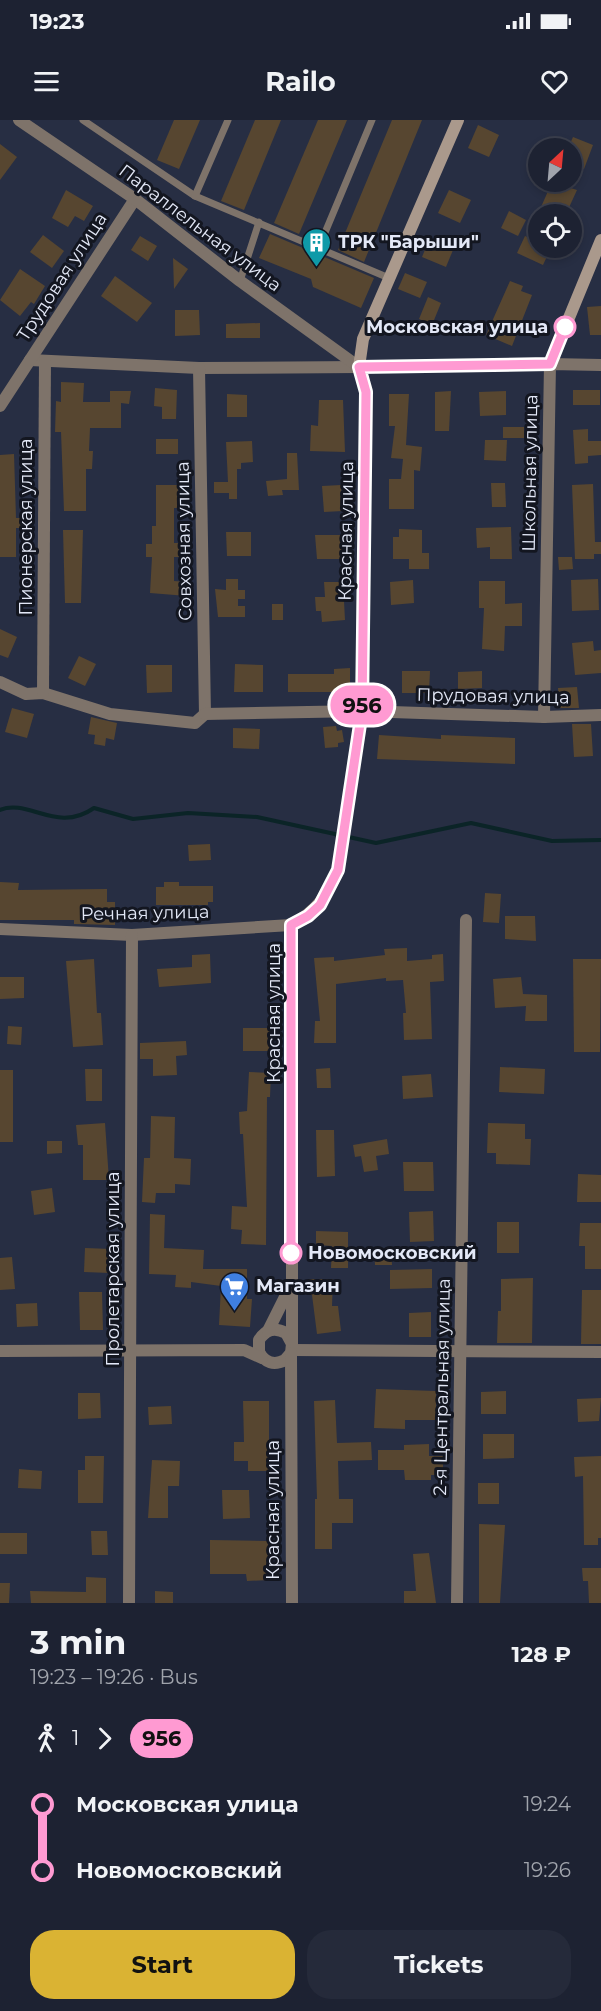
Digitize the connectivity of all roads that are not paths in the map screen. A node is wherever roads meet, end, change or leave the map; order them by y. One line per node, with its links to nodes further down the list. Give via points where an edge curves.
1 (19, 120): 7 (street, Параллельная улица)
2 (83, 120): 6 (lane)
3 (228, 120): 6 (lane)
4 (372, 120): 10 (lane)
5 (458, 120): 11 (street)
6 (195, 196): 8 (lane)
7 (135, 199): 12 (street, Параллельная улица); 13 (street, Трудовая улица)
8 (259, 222): 10 (lane); 12 (lane)
9 (601, 240): 15 (street, Школьная улица)
10 (319, 247): 11 (lane)
11 (389, 278): 17 (street, via 363,339)
12 (240, 281): 17 (street, Параллельная улица)
13 (30, 360): 14 (street); 19 (street, Трудовая улица)
14 (45, 361): 18 (street); 21 (street, Пионерская улица)
15 (550, 364): 16 (street); 17 (street); 25 (street, Школьная улица)
16 (601, 365)
17 (359, 367): 18 (street); 22 (street, Красная улица, via 366,392)
18 (199, 368): 23 (street, Совхозная улица)
19 (0, 406)
20 (0, 682): 21 (street, Прудовая улица, via 26,694)
21 (43, 693): 23 (street, Прудовая улица, via 110,714 195,723)
22 (362, 711): 23 (street, Прудовая улица); 25 (street, Прудовая улица); 27 (street, Красная улица, via 338,870 320,905)
23 (205, 714)
24 (601, 715): 25 (street, Прудовая улица)
25 (544, 717)
26 (466, 920): 35 (street, 2-я Центральная улица)
27 (291, 925): 29 (street, Речная улица); 30 (street, Красная улица)
28 (0, 929): 29 (street, Речная улица)
29 (132, 935): 37 (street, Пролетарская улица)
30 (291, 1287): 31 (street, Красная улица); 32 (street, Красная улица)
31 (264, 1335): 32 (street, via 274,1329 286,1333); 33 (street); 38 (street, via 259,1352)
32 (292, 1349): 35 (street); 39 (street); 40 (street, Красная улица)
33 (244, 1350): 37 (street); 38 (street)
34 (0, 1351): 37 (street)
35 (461, 1351): 36 (street); 43 (street, 2-я Центральная улица)
36 (601, 1352)
37 (130, 1353): 41 (street, Пролетарская улица)
38 (262, 1358): 39 (street)
39 (279, 1363): 40 (street, Красная улица)
40 (290, 1382): 42 (street, Красная улица)
41 (129, 1603)
42 (292, 1603)
43 (458, 1603)

